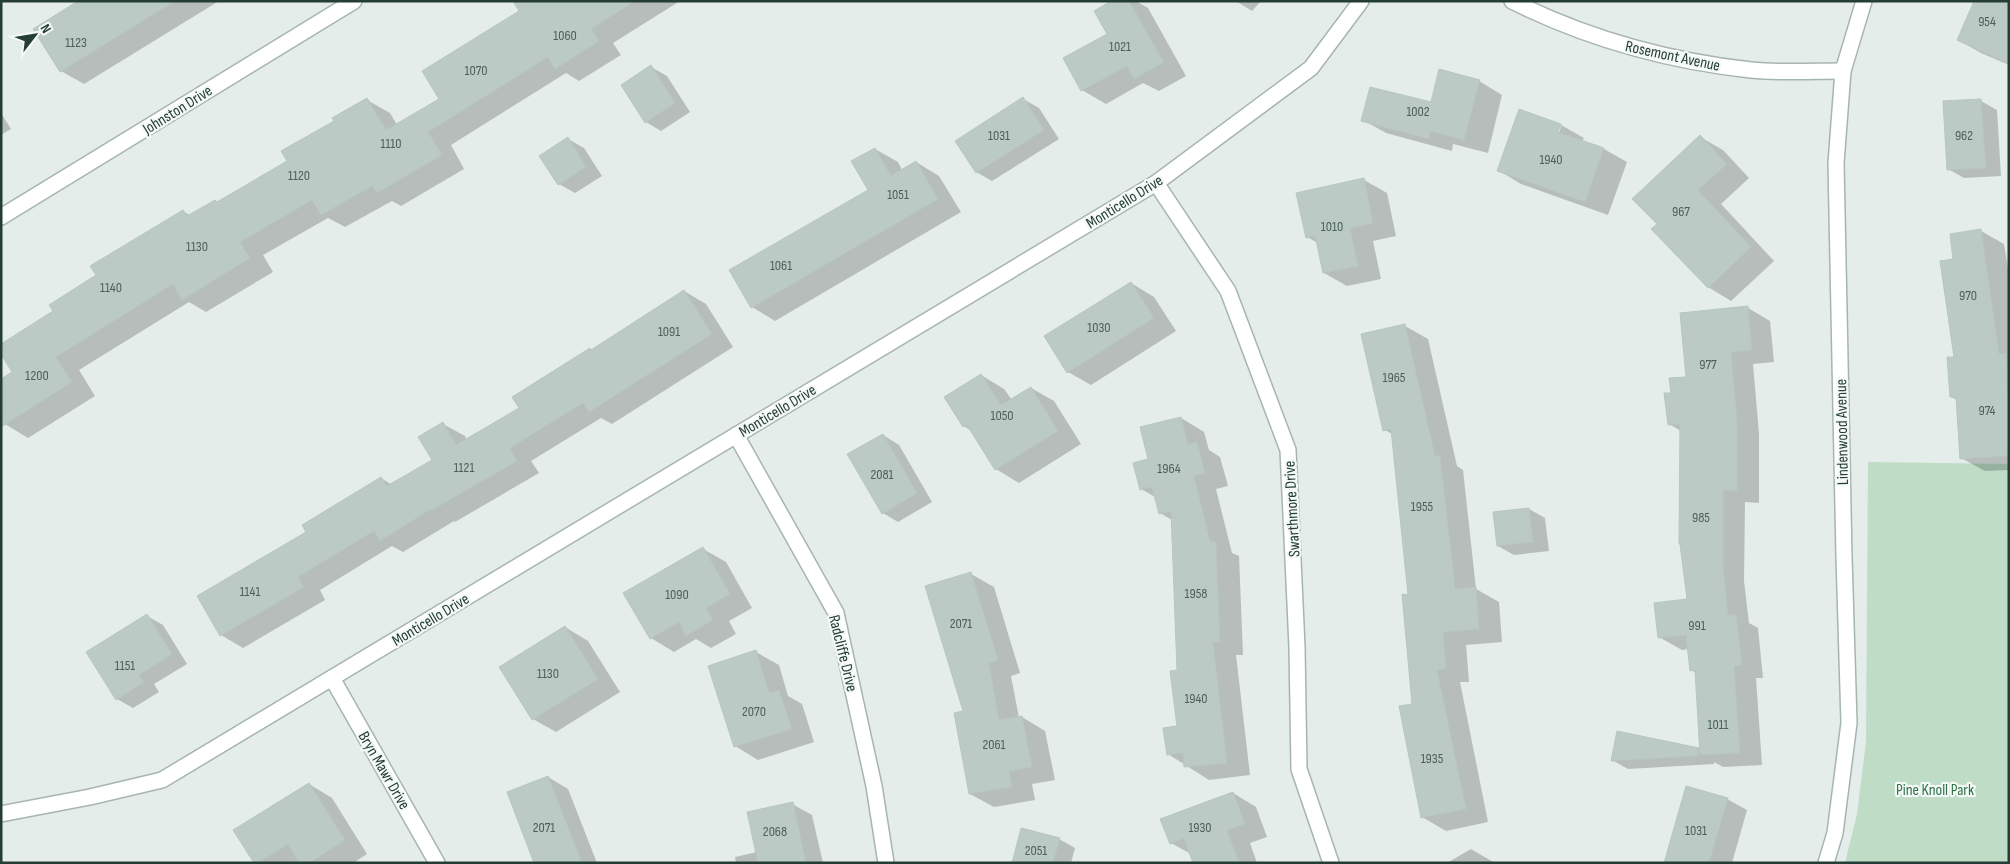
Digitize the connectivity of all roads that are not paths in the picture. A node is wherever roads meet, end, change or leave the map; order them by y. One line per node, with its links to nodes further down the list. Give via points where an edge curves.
1 (354, 1): 7 (street, Johnston Drive)
2 (1362, 1): 6 (street, Monticello Drive, via 1311,68)
3 (1512, 1): 5 (street, Rosemont Avenue, via 1606,40 1697,62 1753,70)
4 (1864, 1): 5 (street, Lindenwood Avenue)
5 (1843, 71): 14 (street, Lindenwood Avenue, via 1836,163 1850,723 1835,834)
6 (1156, 183): 8 (street, Monticello Drive); 13 (street, Swarthmore Drive, via 1228,291 1288,450 1299,769)
7 (1, 217)
8 (736, 435): 9 (street, Monticello Drive); 12 (street, Radcliffe Drive, via 836,614 874,786)
9 (332, 678): 10 (street, Monticello Drive, via 162,780); 11 (street, Bryn Mawr Drive)
10 (1, 814)
11 (437, 863)
12 (886, 863)
13 (1330, 863)
14 (1826, 863)

